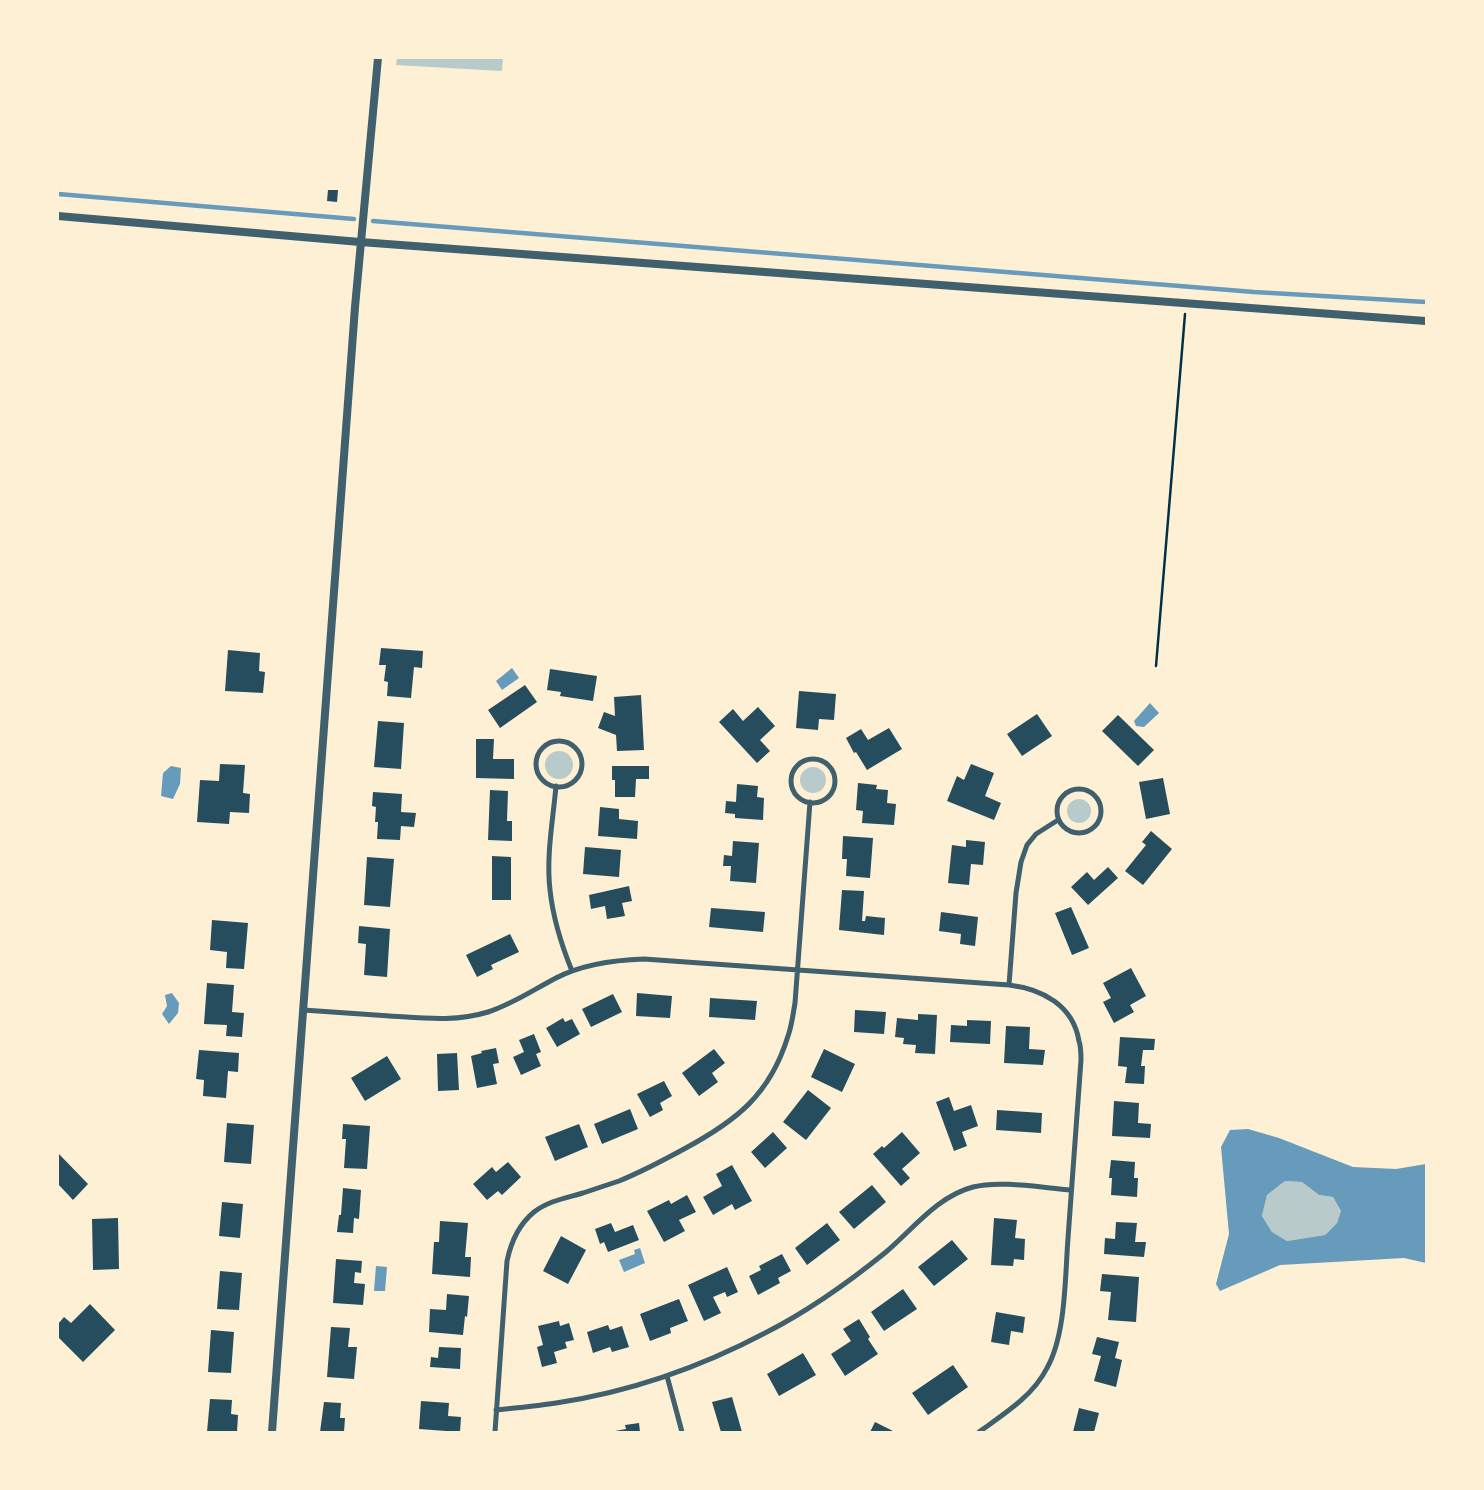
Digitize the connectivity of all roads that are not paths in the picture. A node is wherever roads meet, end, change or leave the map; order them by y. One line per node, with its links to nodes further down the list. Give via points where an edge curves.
1 (378, 58): 3 (street)
2 (58, 216): 3 (street)
3 (360, 242): 4 (street); 11 (street)
4 (1426, 321)
5 (556, 786): 5 (street, via 576,780 582,767 580,753 570,743 562,741 547,744 538,756 538,772 542,779); 9 (street, via 550,888 555,921)
6 (810, 802): 6 (street, via 824,800 835,783 832,769 814,759 800,764 792,775 793,790 797,796); 8 (street)
7 (1058, 820): 7 (street, via 1069,831 1077,833 1092,829 1100,817 1099,801 1090,791 1069,790 1059,800); 10 (street, via 1036,834 1027,845 1021,862)
8 (798, 970): 9 (street, via 622,960); 10 (street); 14 (street, via 796,1003 789,1035 772,1075 745,1109 704,1138 652,1166 620,1181 544,1206 519,1228 507,1261)
9 (572, 971): 11 (street, via 509,1004 464,1017 433,1019)
10 (1009, 985): 12 (street, via 1037,990 1056,1002 1071,1019 1078,1035 1081,1060)
11 (303, 1010): 15 (street)
12 (1071, 1190): 13 (street, via 998,1184 963,1190 945,1200 843,1286 806,1310 717,1356); 18 (street, via 1060,1333 1053,1357 1033,1388)
13 (667, 1376): 14 (street, via 557,1403); 17 (street)
14 (496, 1410): 16 (street)
15 (272, 1432)
16 (494, 1432)
17 (682, 1432)
18 (979, 1432)

